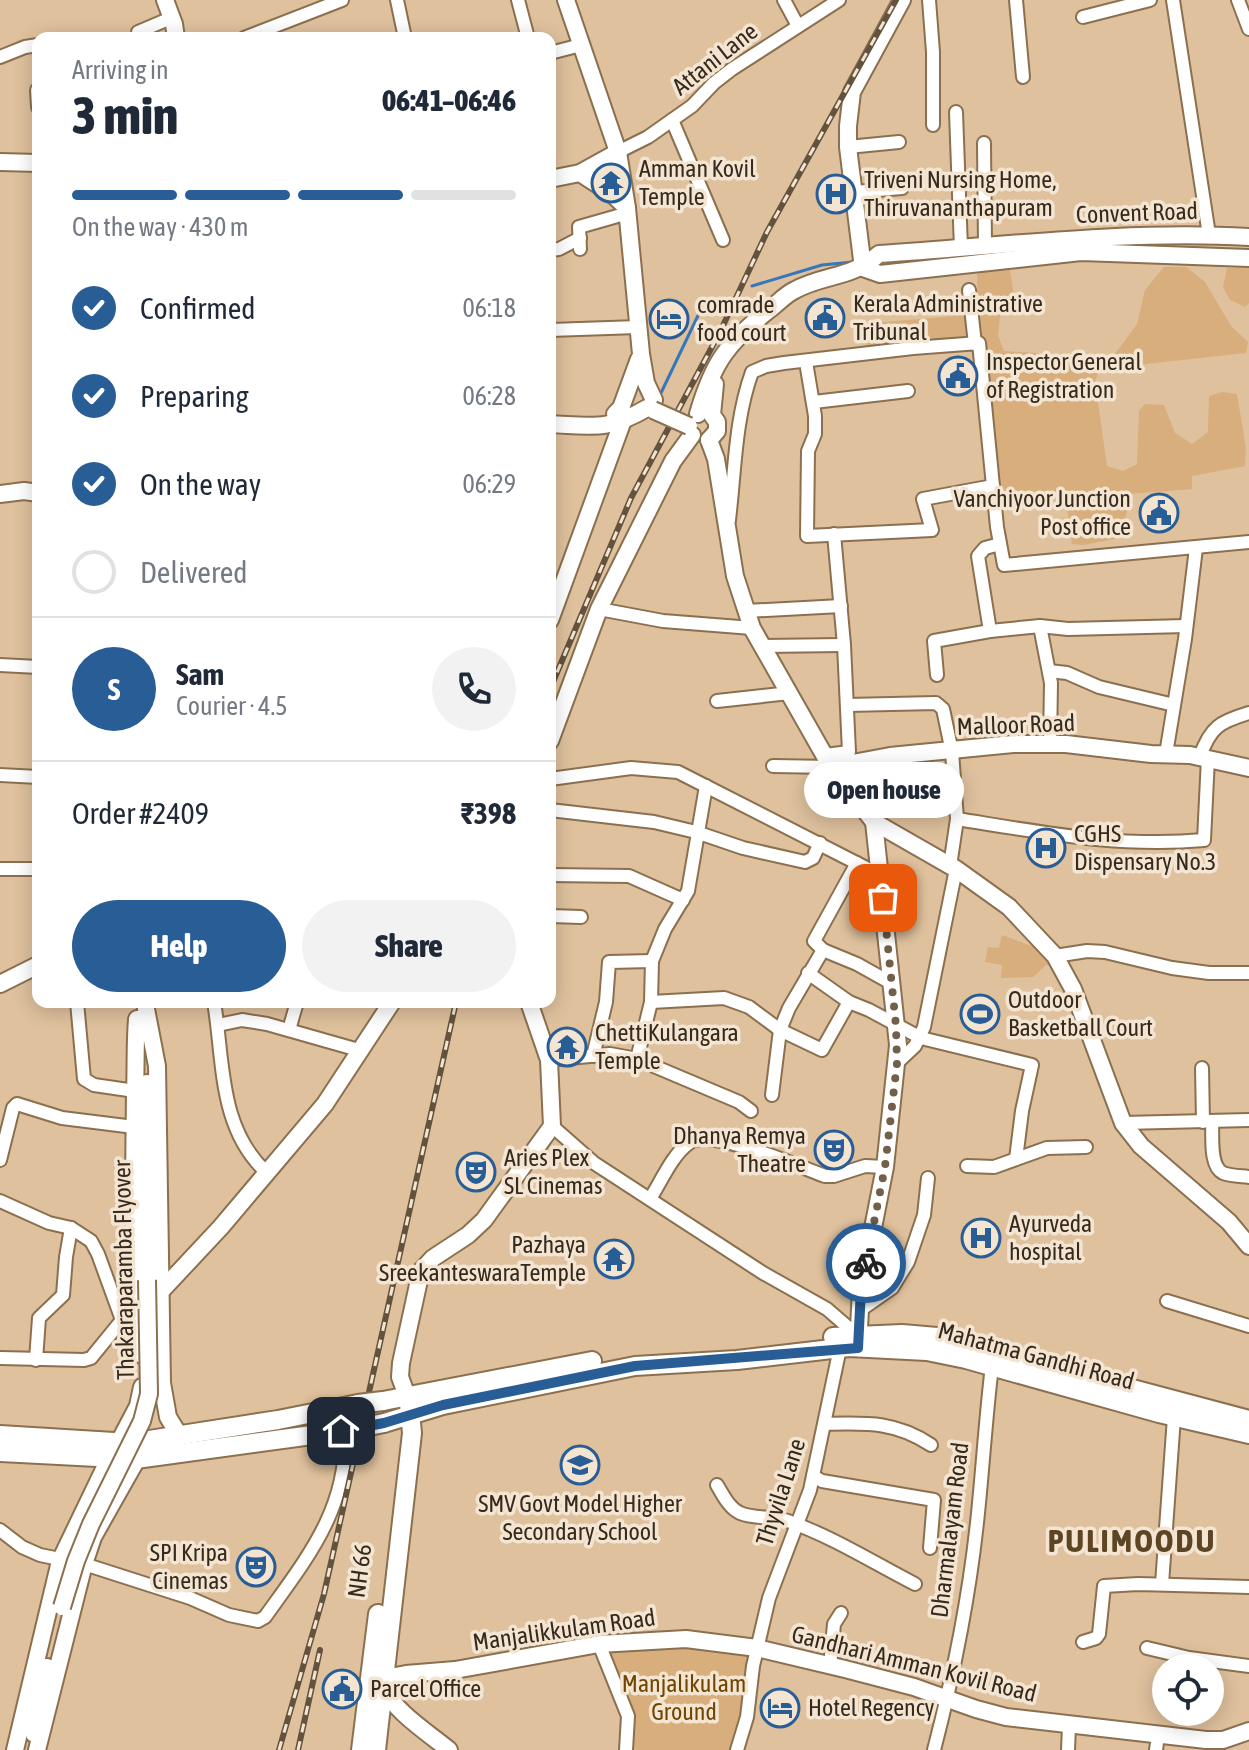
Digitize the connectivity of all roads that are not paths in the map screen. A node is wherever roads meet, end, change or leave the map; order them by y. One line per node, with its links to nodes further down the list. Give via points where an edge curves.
1 (165, 0): 17 (street)
2 (342, 0): 22 (street)
3 (397, 0): 23 (street)
4 (518, 0): 24 (street)
5 (566, 0): 25 (street)
6 (784, 0): 18 (street)
7 (814, 0): 15 (street)
8 (839, 0): 15 (street, Attani Lane)
9 (902, 0): 35 (street, via 852,92)
10 (929, 0): 32 (street)
11 (1016, 0): 29 (street)
12 (1150, 0): 16 (street)
13 (1173, 0): 44 (street)
14 (1238, 0): 19 (street)
15 (816, 14): 18 (street, Attani Lane)
16 (1083, 17)
17 (171, 18): 20 (street); 21 (street)
18 (798, 26): 31 (street, Attani Lane, via 714,83)
19 (1249, 29)
20 (138, 32)
21 (174, 32)
22 (259, 32)
23 (404, 32)
24 (526, 32)
25 (581, 45): 27 (street); 36 (street)
26 (32, 46): 28 (street)
27 (556, 51)
28 (0, 57)
29 (1023, 77)
30 (956, 112): 49 (street)
31 (672, 120): 36 (street, Attani Lane); 46 (street)
32 (933, 125)
33 (899, 142): 35 (street)
34 (984, 143): 47 (street)
35 (848, 147): 42 (street)
36 (618, 152): 39 (street); 43 (street)
37 (0, 162): 38 (street)
38 (32, 163)
39 (580, 173): 40 (street); 43 (street)
40 (556, 178)
41 (902, 188): 42 (street)
42 (854, 192): 51 (street)
43 (628, 211): 48 (street, via 579,227 580,244); 53 (street)
44 (1209, 235): 45 (street, Convent Road); 47 (street, Convent Road)
45 (1249, 237)
46 (723, 240)
47 (985, 246): 49 (street, Convent Road)
48 (556, 249)
49 (961, 249): 51 (street, Convent Road, via 879,254)
50 (1249, 258): 51 (street, via 1081,252 880,274)
51 (863, 264): 64 (street, Convent Road, via 795,290 747,327 723,353)
52 (969, 290): 55 (street)
53 (638, 327): 54 (street); 56 (street)
54 (556, 330)
55 (975, 344): 57 (street); 65 (street, via 979,343)
56 (641, 354): 58 (street); 61 (street)
57 (806, 362): 60 (street); 69 (street, via 752,372 739,424)
58 (633, 378): 61 (street); 62 (street)
59 (908, 391): 60 (street)
60 (814, 402): 68 (street, via 807,536)
61 (651, 404): 62 (street); 64 (street, bridge)
62 (622, 415): 63 (street, via 602,426); 73 (street)
63 (556, 424)
64 (701, 426): 69 (street, via 716,459); 75 (street, via 673,461)
65 (993, 486): 68 (street, via 923,499 932,530); 71 (street)
66 (32, 492): 67 (street)
67 (0, 494)
68 (834, 534): 74 (street)
69 (727, 537): 76 (street)
70 (1249, 542): 72 (street)
71 (1000, 544): 72 (street, via 1004,565); 80 (street, via 982,549 978,556)
72 (1196, 548): 78 (street)
73 (556, 603)
74 (841, 606): 76 (street); 81 (street)
75 (599, 609): 79 (street, via 663,621); 92 (street)
76 (746, 611): 79 (street)
77 (1040, 626): 78 (street); 80 (street); 85 (street)
78 (1186, 626): 90 (street)
79 (752, 628): 82 (street)
80 (990, 631): 86 (street, via 934,641)
81 (844, 645): 82 (street); 89 (street)
82 (762, 646): 87 (street)
83 (0, 665): 84 (street)
84 (32, 667)
85 (1049, 671): 90 (street); 93 (street)
86 (937, 675)
87 (790, 693): 88 (street); 97 (street)
88 (717, 701)
89 (847, 705): 94 (street, via 936,703 943,709); 97 (street, via 849,752)
90 (1174, 705): 95 (street)
91 (1249, 713): 96 (street, via 1213,729)
92 (556, 725)
93 (1050, 744): 94 (street, Malloor Road); 95 (street, Malloor Road)
94 (952, 752): 97 (street, Malloor Road); 105 (street)
95 (1166, 754): 96 (street, Malloor Road)
96 (1204, 757): 99 (street, Malloor Road); 105 (street, via 1204,840 1117,842)
97 (828, 761): 98 (street); 106 (street)
98 (773, 766)
99 (1249, 768)
100 (0, 775): 101 (street)
101 (32, 777)
102 (556, 778): 103 (street, via 650,768 678,772)
103 (706, 786): 107 (street); 108 (street)
104 (556, 811): 107 (street)
105 (957, 819): 110 (street)
106 (874, 822): 110 (street); 114 (street)
107 (696, 832): 108 (street, via 805,862); 115 (street, via 693,873)
108 (820, 843): 109 (street)
109 (857, 863): 114 (street); 118 (street, via 815,939)
110 (953, 868): 119 (street, via 1009,907); 138 (street, via 940,960)
111 (0, 869): 112 (street)
112 (32, 869)
113 (556, 875): 115 (street, via 629,876)
114 (880, 875): 124 (street)
115 (683, 900): 120 (street)
116 (556, 916): 117 (street)
117 (581, 917)
118 (823, 950): 122 (street); 124 (street)
119 (1055, 956): 123 (street, via 1105,952 1172,968); 151 (street, via 1073,989)
120 (652, 961): 126 (street); 140 (street, via 609,962)
121 (32, 968): 125 (street)
122 (808, 973): 127 (street); 137 (street)
123 (1249, 973)
124 (891, 983): 135 (street)
125 (0, 984)
126 (651, 1002): 137 (street, via 724,998 749,1007); 141 (street)
127 (849, 1002): 135 (street); 137 (street, via 822,1050)
128 (78, 1008): 145 (street, via 84,1079)
129 (142, 1008): 145 (street, via 149,1068); 166 (street, via 157,1066)
130 (215, 1008): 134 (street)
131 (295, 1008): 136 (street)
132 (388, 1008): 139 (street)
133 (531, 1008): 142 (street)
134 (218, 1025): 136 (street, via 242,1020); 159 (street, via 221,1079 231,1113 245,1147)
135 (896, 1026): 138 (street); 143 (street)
136 (289, 1030): 139 (street)
137 (780, 1030): 146 (street)
138 (921, 1038): 143 (street); 155 (street, via 1032,1065)
139 (362, 1051): 159 (street)
140 (593, 1056): 141 (street); 142 (street)
141 (637, 1059): 147 (street)
142 (549, 1060): 152 (street)
143 (897, 1063): 158 (street)
144 (1202, 1068): 150 (street)
145 (141, 1092): 153 (street); 166 (street, Thakaraparamba Flyover)
146 (772, 1095)
147 (751, 1111)
148 (5, 1118): 153 (street, via 17,1104 62,1118); 156 (street)
149 (1249, 1120): 150 (street)
150 (1208, 1122): 151 (street); 160 (street, via 1218,1169)
151 (1123, 1123): 165 (street)
152 (552, 1126): 162 (street, via 594,1163); 176 (street, via 484,1220 421,1271 401,1363)
153 (134, 1127): 169 (street)
154 (1086, 1147): 155 (street, via 1047,1148)
155 (1016, 1159): 157 (street, via 994,1167)
156 (0, 1160)
157 (967, 1166)
158 (885, 1167): 162 (street, via 825,1176 726,1141 702,1138 681,1150); 168 (street)
159 (266, 1172): 166 (street, via 163,1289)
160 (1249, 1177)
161 (928, 1178): 168 (street, via 924,1215 908,1262 892,1288)
162 (650, 1199): 171 (street, via 827,1309)
163 (0, 1201): 164 (street)
164 (71, 1228): 169 (street, via 91,1241); 173 (street, via 63,1295 39,1318)
165 (1249, 1246)
166 (153, 1284): 169 (street); 184 (street, via 162,1383 168,1417); 209 (street, Thakaraparamba Flyover, bridge, via 149,1394 142,1421 76,1561)
167 (1167, 1301): 170 (street)
168 (859, 1311): 171 (street)
169 (130, 1316): 173 (street, via 91,1358); 188 (street, via 143,1358 142,1389)
170 (1249, 1326)
171 (852, 1344): 174 (main road, Mahatma Gandhi Road, via 927,1351); 175 (main road, Mahatma Gandhi Road); 179 (main road, Mahatma Gandhi Road, via 937,1337); 180 (street, Thyvila Lane)
172 (0, 1358): 173 (street)
173 (36, 1360)
174 (992, 1366): 178 (main road, Mahatma Gandhi Road); 208 (street, Dharmalayam Road, via 975,1529)
175 (574, 1370): 176 (main road, Mahatma Gandhi Road); 177 (main road, Mahatma Gandhi Road)
176 (401, 1405): 177 (main road, Mahatma Gandhi Road); 181 (main road, Mahatma Gandhi Road, bridge, via 384,1423); 184 (main road, bridge, via 358,1404); 186 (main road, NH 66); 207 (main road, NH 66, via 403,1437)
177 (443, 1405): 186 (main road, via 424,1422)
178 (1174, 1417): 182 (main road, Mahatma Gandhi Road); 198 (street)
179 (1249, 1420)
180 (825, 1424): 185 (street, via 872,1422 912,1433); 190 (street, Thyvila Lane)
181 (347, 1430): 189 (main road); 196 (street, via 343,1472 319,1541 258,1621)
182 (1249, 1434)
183 (0, 1435): 188 (main road)
184 (179, 1435): 188 (main road)
185 (931, 1445)
186 (410, 1451): 207 (main road, NH 66)
187 (0, 1452): 188 (main road)
188 (114, 1452): 189 (main road); 195 (street)
189 (137, 1459): 196 (street, via 93,1537)
190 (813, 1476): 192 (street, Thyvila Lane); 194 (street, via 934,1500)
191 (717, 1485): 192 (street, via 743,1515)
192 (796, 1525): 197 (street); 203 (street, Thyvila Lane)
193 (0, 1530): 195 (street, via 22,1547)
194 (930, 1548)
195 (60, 1561): 196 (street); 213 (street)
196 (84, 1564): 215 (street)
197 (915, 1584)
198 (1162, 1584): 199 (street); 201 (street, via 1104,1586 1099,1634)
199 (1249, 1587)
200 (841, 1613): 205 (street, via 834,1624)
201 (1083, 1642)
202 (599, 1644): 203 (street, Manjalikkulam Road, via 686,1639); 207 (street, Manjalikkulam Road, via 406,1674); 219 (street, via 628,1716)
203 (757, 1648): 205 (street, Gandhari Amman Kovil Road); 220 (street, Thyvila Lane)
204 (1147, 1648): 206 (street)
205 (830, 1666): 208 (street, Gandhari Amman Kovil Road)
206 (1249, 1666)
207 (375, 1685): 216 (main road, NH 66); 217 (main road, NH 66); 218 (street)
208 (945, 1697): 210 (street, Gandhari Amman Kovil Road, via 1006,1717); 221 (street, Dharmalayam Road)
209 (35, 1714): 213 (street, via 27,1721); 214 (street)
210 (1069, 1726): 212 (street, Gandhari Amman Kovil Road); 222 (street)
211 (1248, 1735): 212 (street, Gandhari Amman Kovil Road)
212 (1157, 1742)
213 (17, 1750)
214 (29, 1750)
215 (37, 1750)
216 (361, 1750)
217 (376, 1750)
218 (449, 1750)
219 (626, 1750)
220 (737, 1750)
221 (934, 1750)
222 (1068, 1750)

